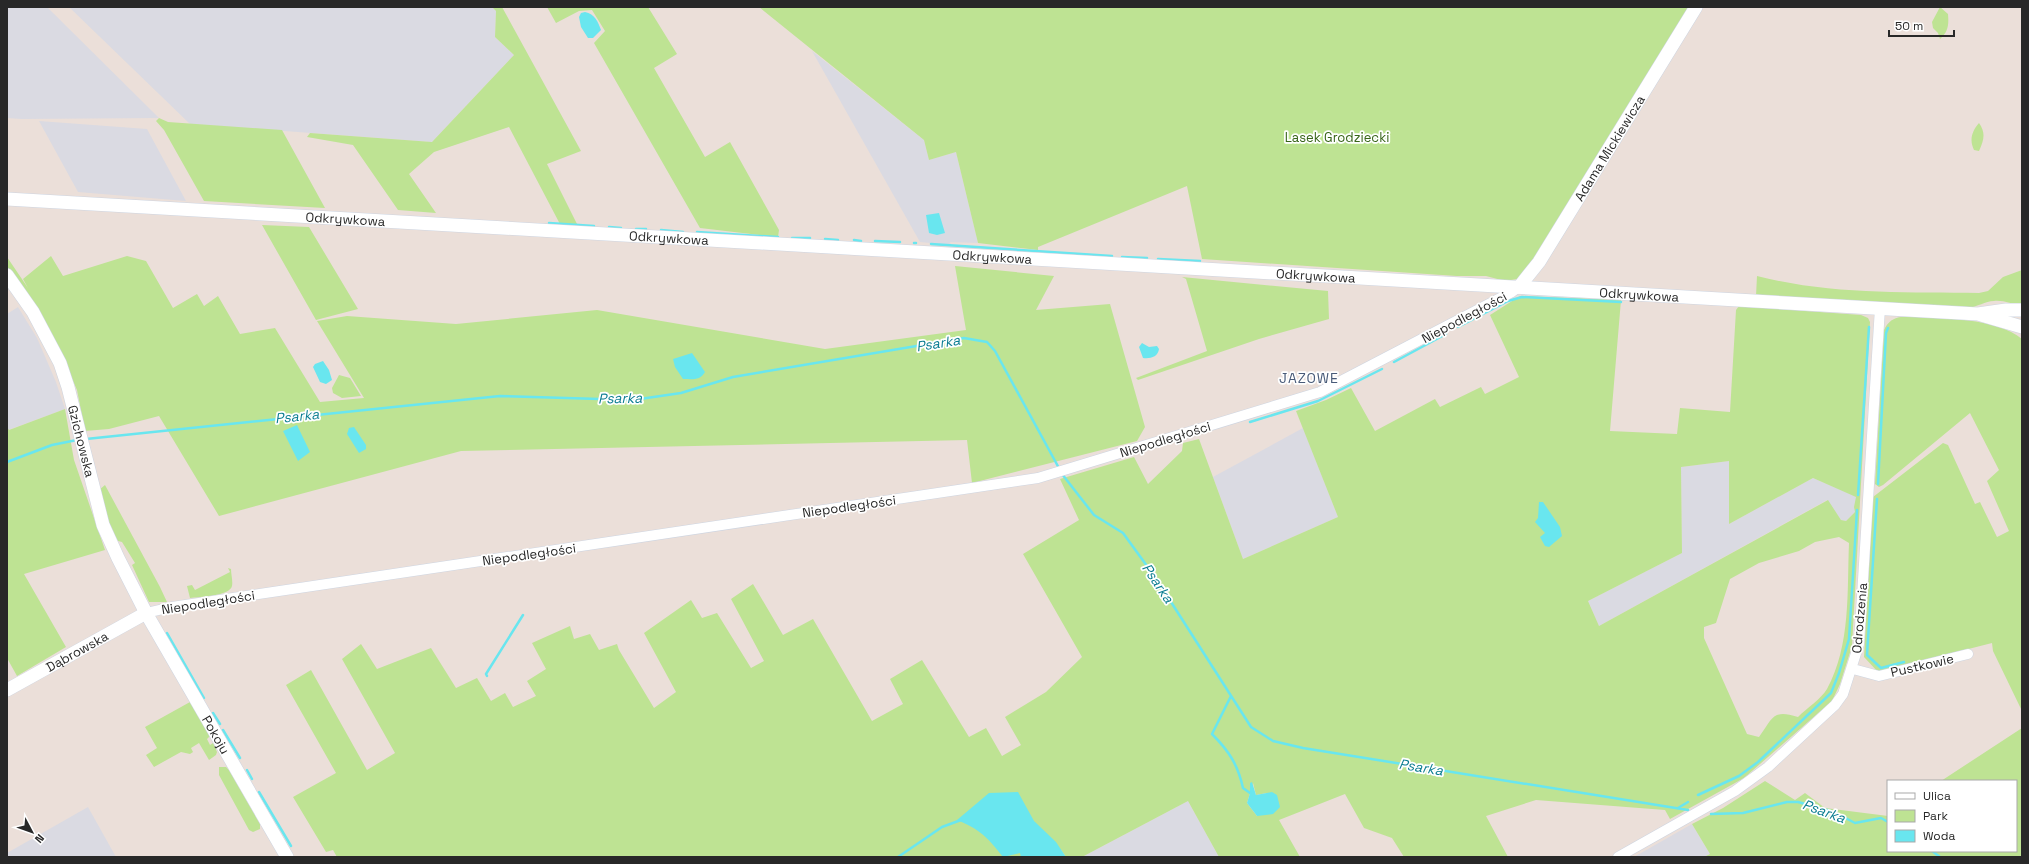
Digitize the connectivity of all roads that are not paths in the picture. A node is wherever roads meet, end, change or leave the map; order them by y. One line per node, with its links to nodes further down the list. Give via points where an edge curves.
1 (1696, 7): 4 (street, Adama Mickiewicza, via 1539,262)
2 (7, 199): 4 (street, Odkrywkowa)
3 (7, 276): 9 (street, Gzichowska, via 33,312 60,363 103,525)
4 (1519, 287): 5 (street, Odkrywkowa); 9 (street, Niepodległości, via 1320,392 1038,478 172,607)
5 (1880, 308): 7 (street, Odkrywkowa); 11 (street, Odrodzenia, via 1859,644)
6 (2022, 310): 7 (street, Odkrywkowa)
7 (1978, 314): 8 (street, Odkrywkowa)
8 (2019, 328)
9 (146, 613): 12 (street, Dąbrowska); 13 (street, Pokoju)
10 (1968, 654): 11 (street, Pustkowie, via 1879,676)
11 (1852, 669): 14 (street, Odrodzenia, via 1843,694 1831,710 1755,777)
12 (7, 690)
13 (287, 857)
14 (1618, 857)

